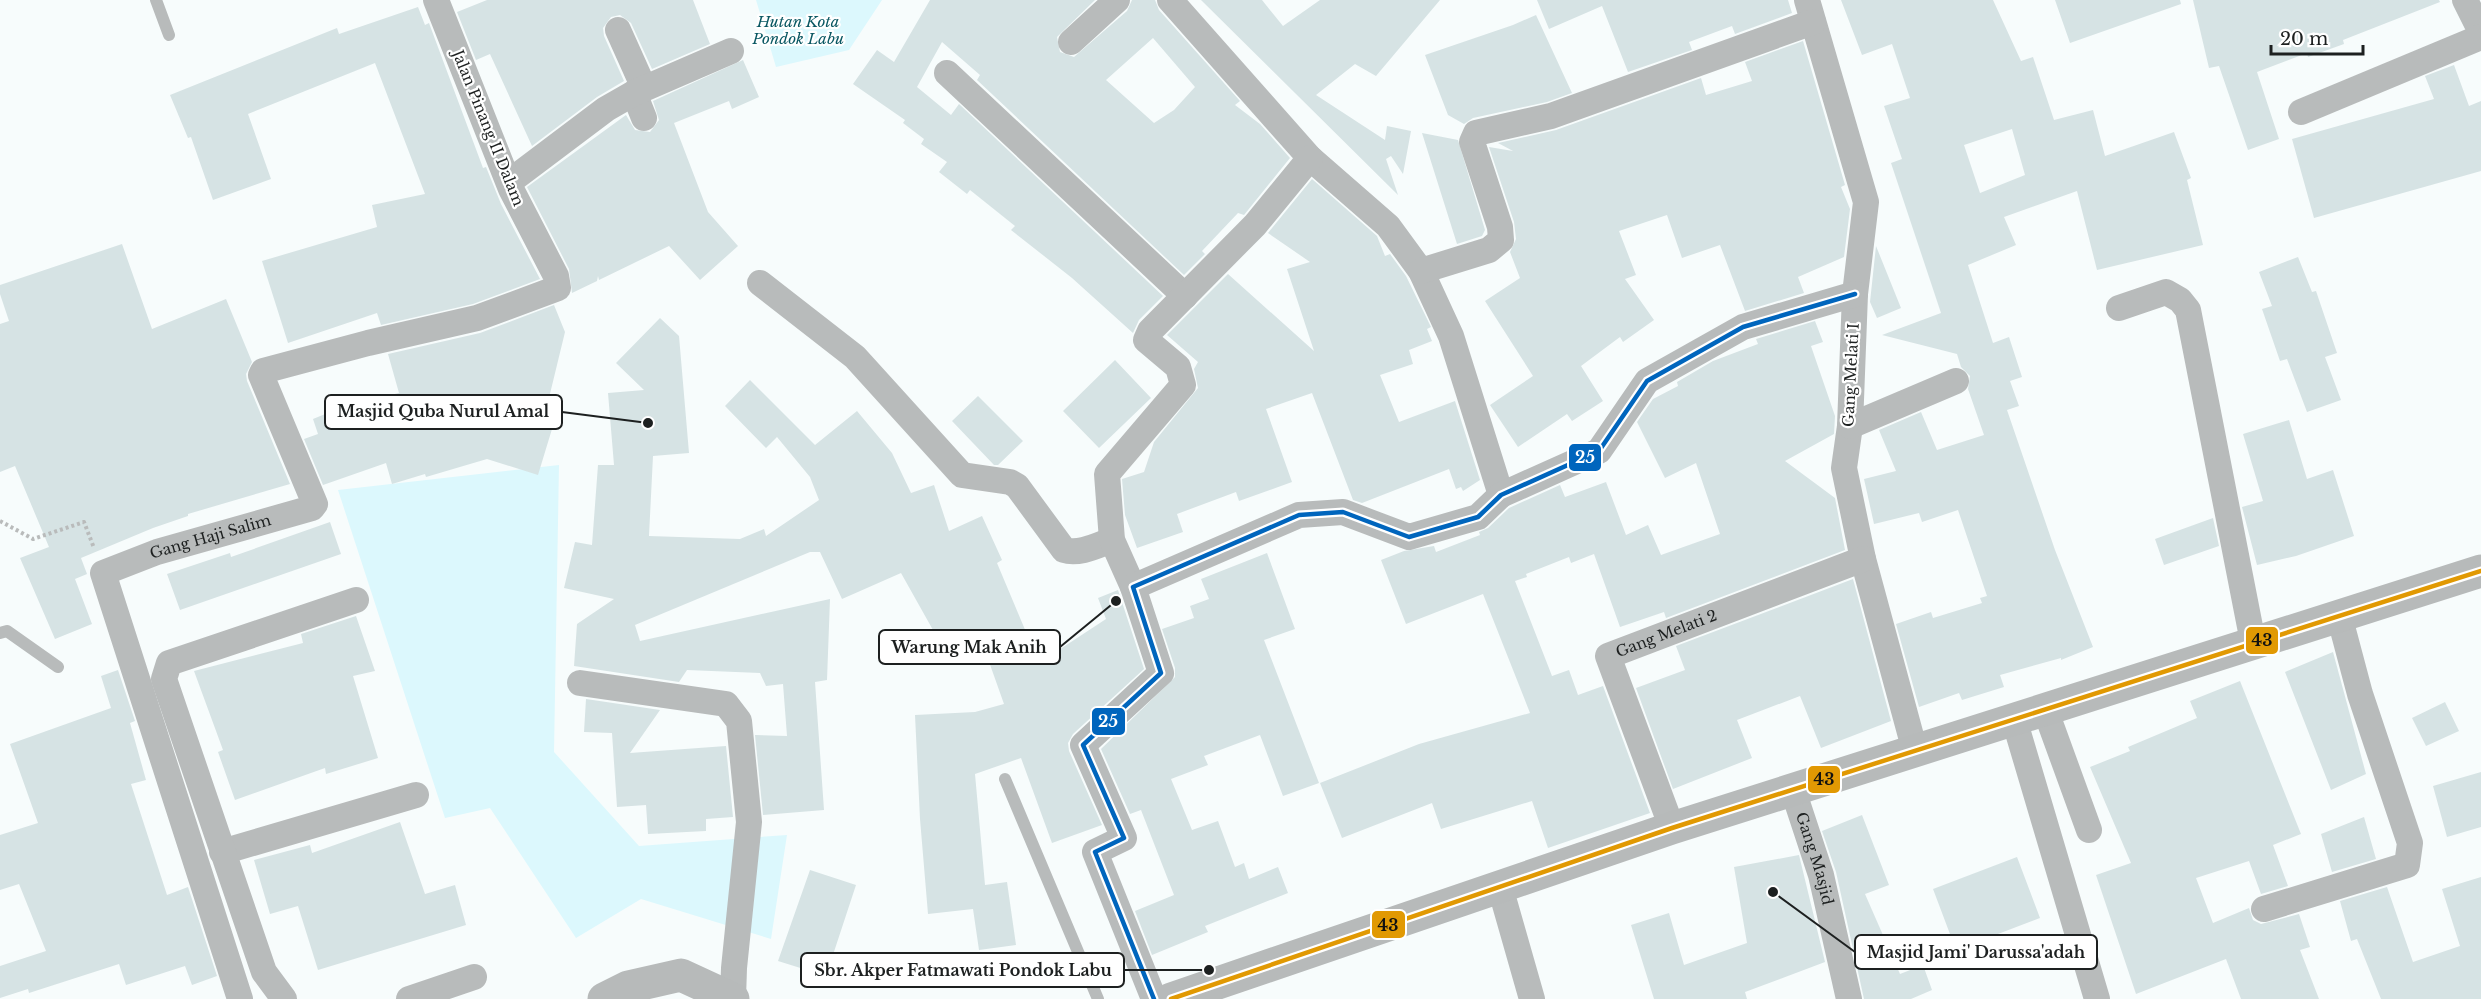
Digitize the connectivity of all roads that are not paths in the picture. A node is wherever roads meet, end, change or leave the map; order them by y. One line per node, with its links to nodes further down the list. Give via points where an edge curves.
1 (156, 0): 9 (lane)
2 (436, 0): 18 (street, Jalan Pinang II Dalam)
3 (1117, 0): 11 (street)
4 (1170, 0): 17 (street)
5 (2465, 0): 8 (street)
6 (1813, 7): 19 (street, via 1551,116 1476,134 1472,142 1501,240 1489,250); 22 (street, Gang Melati I, via 1866,202)
7 (618, 30): 14 (street)
8 (2481, 32)
9 (168, 35)
10 (2481, 37): 15 (street)
11 (1071, 42)
12 (731, 51): 14 (street)
13 (947, 73): 23 (street)
14 (639, 90): 16 (street); 18 (street)
15 (2301, 112)
16 (644, 118)
17 (1310, 158): 19 (street, via 1388,226); 23 (street, via 1254,225)
18 (509, 182): 21 (street, Jalan Pinang II Dalam, via 556,276)
19 (1421, 271): 27 (street, via 1451,336)
20 (760, 283): 28 (street, via 855,357 962,475 1017,486 1064,550 1083,550)
21 (558, 288): 50 (street, Gang Haji Salim, via 477,318 368,342 263,372 315,504 312,508 157,552 103,573)
22 (1855, 294): 26 (street, Gang Melati I); 27 (street, via 1743,327 1647,381 1599,451)
23 (1185, 296): 28 (street, via 1146,340 1178,368 1183,385 1107,474)
24 (2119, 308): 35 (street, via 2166,292 2188,310)
25 (1956, 381): 26 (street)
26 (1850, 426): 29 (street, Gang Melati I, via 1844,468)
27 (1501, 495): 31 (street, via 1478,517 1409,537 1342,512 1299,515)
28 (1112, 540): 31 (street)
29 (1863, 559): 40 (street, Gang Melati I); 44 (street, Gang Melati 2, via 1608,656)
30 (2481, 571): 33 (street)
31 (1133, 587): 56 (street, via 1161,673 1083,745 1124,838 1095,852)
32 (356, 600): 46 (street, via 169,663 164,680)
33 (2339, 615): 35 (street); 48 (street, via 2360,694 2410,843 2407,865)
34 (0, 633): 36 (lane, via 7,631)
35 (2253, 642): 38 (street)
36 (58, 667)
37 (580, 683): 54 (street, via 726,704 739,721 749,822)
38 (2045, 709): 39 (street); 45 (street)
39 (2014, 719): 40 (street); 60 (street)
40 (1915, 750): 42 (street)
41 (1005, 779): 55 (lane)
42 (1793, 789): 44 (street); 59 (street, Gang Masjid, via 1821,875)
43 (416, 795): 46 (street)
44 (1672, 828): 47 (street)
45 (2089, 830)
46 (222, 852): 51 (street, via 264,972)
47 (1500, 887): 57 (street); 58 (street)
48 (2264, 909)
49 (474, 977): 52 (street)
50 (240, 999)
51 (284, 999)
52 (409, 999)
53 (604, 999): 54 (street, via 628,987 681,975)
54 (733, 999)
55 (1098, 999)
56 (1154, 999)
57 (1171, 999)
58 (1532, 999)
59 (1849, 999)
60 (2097, 999)

